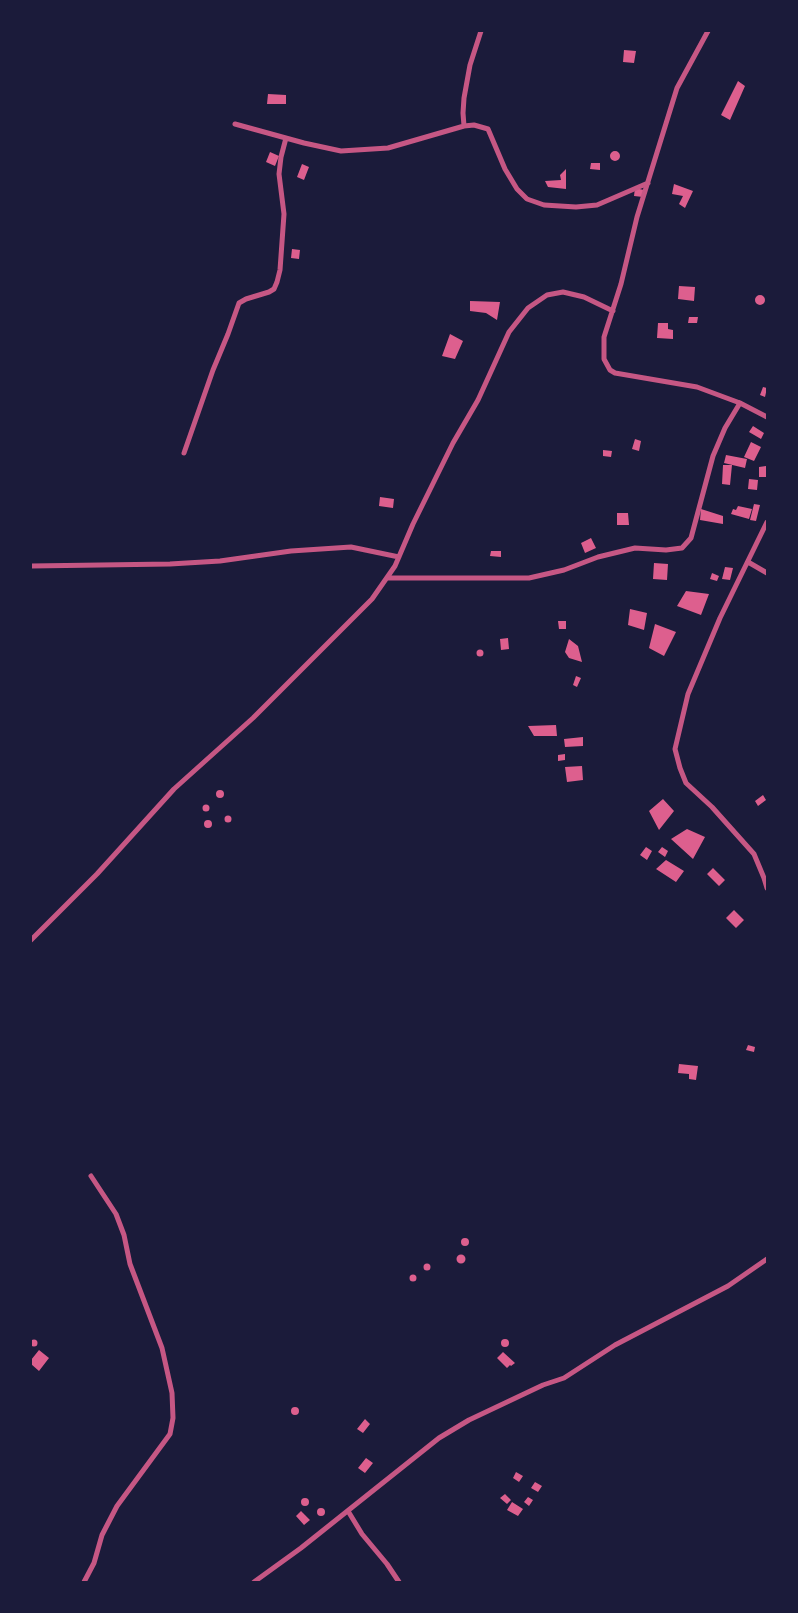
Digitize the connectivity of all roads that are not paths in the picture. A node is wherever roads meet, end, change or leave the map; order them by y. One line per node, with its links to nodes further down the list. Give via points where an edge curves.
1 (481, 31): 4 (street, via 464,98)
2 (708, 31): 6 (street, via 677,88)
3 (235, 124): 5 (street)
4 (464, 126): 5 (street, via 388,148 341,151); 6 (street, via 488,129 505,170 527,200 544,205 597,205)
5 (286, 138): 10 (street, via 279,174 284,214 278,282 269,292 239,303)
6 (648, 183): 7 (street)
7 (613, 310): 8 (street, via 604,337 604,359 610,370 632,377 697,387); 12 (street, via 584,296 563,292 547,295 520,317 509,332 478,400 453,443)
8 (740, 403): 9 (street); 16 (street, via 713,456 691,538 682,548 635,548 530,578)
9 (767, 417)
10 (184, 453)
11 (767, 522): 13 (street)
12 (399, 557): 14 (street, via 352,547 170,564); 16 (street)
13 (748, 562): 15 (street); 17 (street, via 688,694 675,749 686,783 754,854)
14 (31, 566)
15 (767, 573)
16 (387, 578): 18 (street, via 372,599 252,718 174,789 97,874)
17 (767, 888)
18 (31, 940)
19 (91, 1176): 22 (street, via 116,1214 124,1235 130,1264 162,1348 174,1418 170,1434 117,1506)
20 (767, 1259): 21 (street, via 728,1286 615,1345 564,1378 518,1396 439,1438)
21 (348, 1511): 23 (street); 24 (street)
22 (84, 1582)
23 (254, 1582)
24 (399, 1582)

